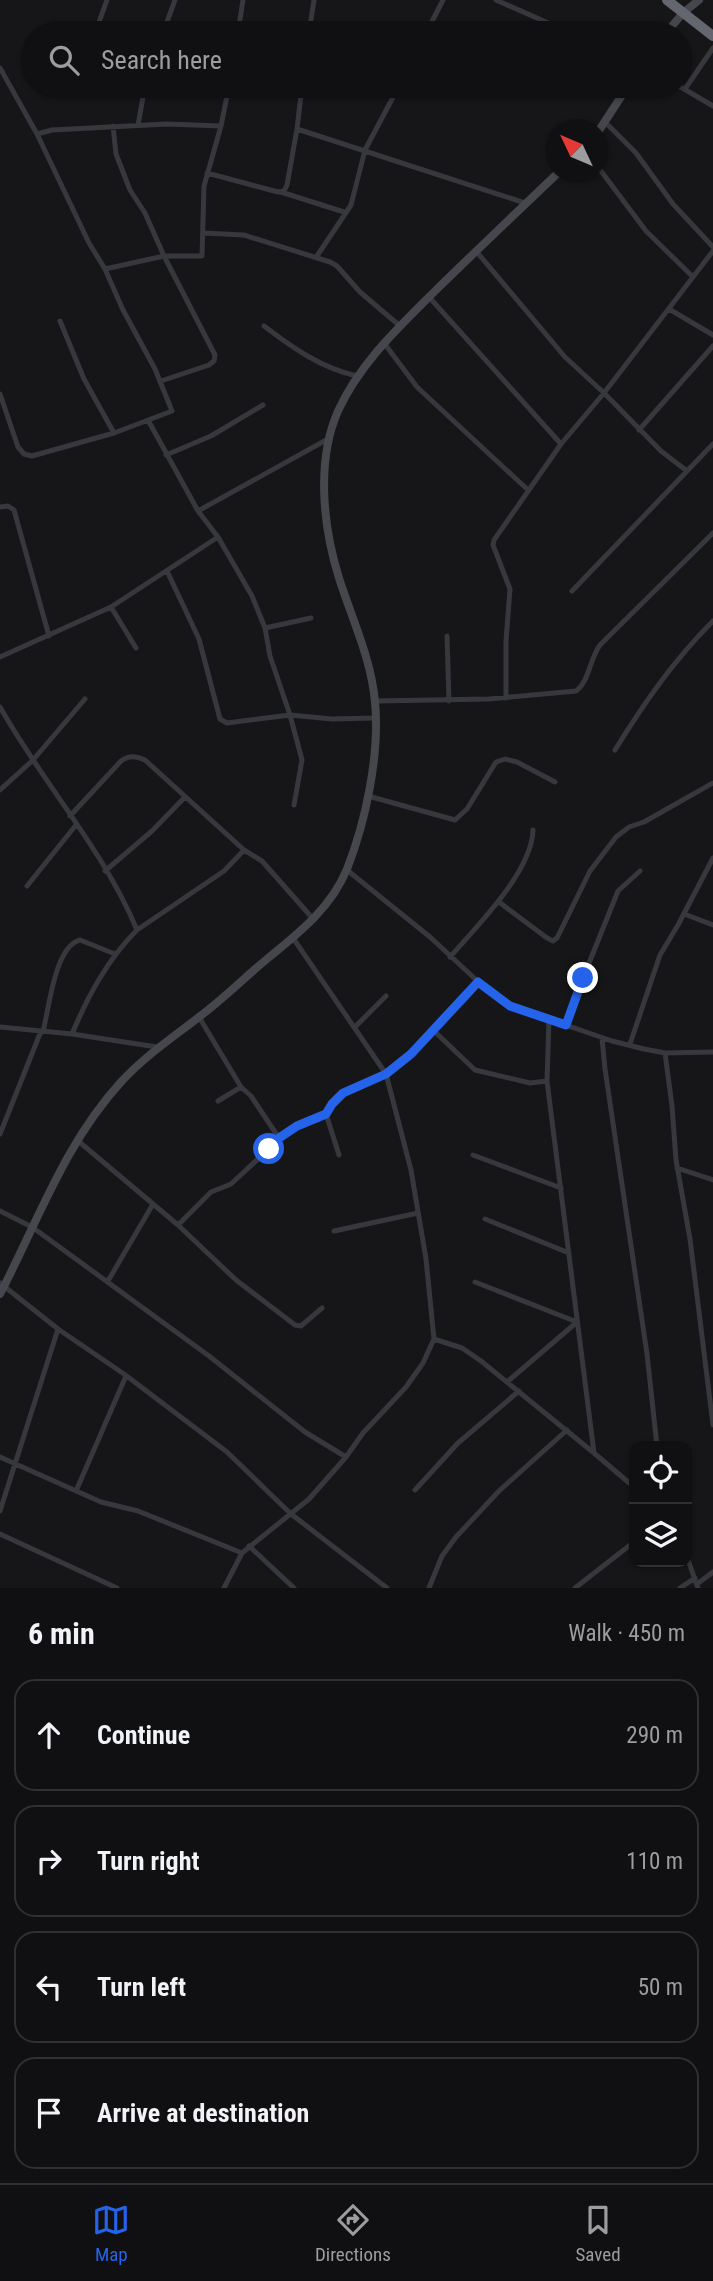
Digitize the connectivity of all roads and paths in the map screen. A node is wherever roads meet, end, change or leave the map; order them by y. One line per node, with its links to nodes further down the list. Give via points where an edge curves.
1 (107, 0): 10 (street)
2 (175, 0): 11 (street)
3 (243, 0): 12 (street)
4 (314, 0): 13 (street)
5 (443, 0): 14 (street)
6 (496, 0): 15 (street)
7 (667, 0): 9 (highway)
8 (699, 0): 9 (street)
9 (683, 13): 16 (street); 17 (highway)
10 (99, 21)
11 (167, 21)
12 (240, 21)
13 (311, 21)
14 (432, 21)
15 (544, 21)
16 (676, 21)
17 (713, 36)
18 (713, 48): 20 (street)
19 (0, 68): 34 (street)
20 (692, 75)
21 (692, 94): 27 (street)
22 (143, 98): 29 (street)
23 (227, 98): 32 (street)
24 (301, 98): 33 (street)
25 (393, 98): 35 (street)
26 (620, 98): 28 (street)
27 (713, 106)
28 (607, 119)
29 (138, 125): 31 (street); 32 (street)
30 (608, 125): 43 (street)
31 (113, 126): 34 (street); 45 (street, via 116,154 130,190)
32 (221, 126): 36 (street)
33 (297, 129): 35 (street); 39 (street, via 287,185)
34 (37, 134): 47 (street)
35 (365, 150): 40 (street); 41 (street, via 351,205)
36 (207, 173): 39 (street); 42 (street)
37 (608, 181): 48 (street, via 646,231)
38 (548, 182): 40 (street)
39 (281, 192): 41 (street)
40 (525, 204): 44 (street)
41 (344, 212): 46 (street)
42 (203, 233): 45 (street, via 202,256); 46 (street, via 244,235)
43 (713, 249): 48 (street)
44 (476, 251): 49 (street); 59 (street, via 565,357)
45 (164, 256): 47 (street); 58 (street, via 215,355 209,365)
46 (317, 256): 53 (street, via 337,266)
47 (105, 269): 58 (street)
48 (693, 278): 50 (street)
49 (429, 297): 53 (street); 68 (street)
50 (669, 309): 54 (street); 59 (street)
51 (60, 321): 66 (street, via 84,379)
52 (264, 326): 57 (street, via 304,354)
53 (400, 326): 55 (street)
54 (713, 334)
55 (384, 344): 57 (street); 72 (street, via 417,387)
56 (713, 346): 65 (street)
57 (357, 376): 67 (street)
58 (161, 382): 63 (street, via 172,411)
59 (604, 393): 65 (street); 68 (street)
60 (1, 398): 62 (street)
61 (263, 405): 70 (street, via 211,436)
62 (8, 417): 64 (street); 66 (street, via 18,447 27,455)
63 (148, 420): 66 (street); 70 (street)
64 (0, 421)
65 (639, 430): 71 (street)
66 (114, 433)
67 (328, 439): 74 (street); 89 (street, via 329,537 339,580 360,634)
68 (561, 444): 72 (street)
69 (713, 444): 71 (street)
70 (166, 455): 74 (street)
71 (687, 471): 78 (street)
72 (528, 490): 87 (street, via 493,545 510,589)
73 (0, 507): 83 (street, via 14,510)
74 (198, 511): 76 (street)
75 (713, 533): 87 (street, via 600,645 580,688)
76 (218, 537): 77 (street); 82 (street)
77 (167, 571): 79 (street); 92 (street, via 199,639 219,719 227,723)
78 (572, 591)
79 (111, 607): 83 (street); 85 (street)
80 (311, 618): 82 (street)
81 (713, 621): 94 (street, via 657,685)
82 (265, 628): 92 (street)
83 (50, 636): 86 (street)
84 (447, 636): 90 (street)
85 (136, 648)
86 (0, 657)
87 (506, 698): 90 (street)
88 (85, 699): 95 (street)
89 (375, 701): 90 (street); 93 (street)
90 (449, 701)
91 (0, 707): 95 (street)
92 (290, 715): 93 (street); 101 (street, via 302,760)
93 (375, 719): 99 (street)
94 (615, 750)
95 (33, 760): 98 (street); 102 (street)
96 (555, 782): 99 (street, via 517,762 496,762 455,820)
97 (713, 783): 111 (street, via 616,837 590,871 553,941)
98 (0, 790)
99 (368, 796): 107 (street)
100 (185, 797): 102 (street, via 145,760 131,756); 105 (street); 108 (street)
101 (294, 805)
102 (70, 816): 103 (street)
103 (76, 825): 108 (street); 110 (street)
104 (533, 830): 111 (street, via 529,851)
105 (244, 850): 113 (street, via 262,861); 115 (street, via 224,871)
106 (713, 858): 112 (street)
107 (347, 870): 113 (street); 118 (street)
108 (105, 871): 115 (street)
109 (640, 871): 123 (street, via 618,891)
110 (27, 886)
111 (499, 902): 118 (street)
112 (684, 914): 114 (street); 130 (street, via 660,955)
113 (314, 920): 116 (street)
114 (713, 925)
115 (137, 930): 117 (street)
116 (293, 937): 121 (street); 125 (street)
117 (115, 954): 127 (street, via 80,940 68,947); 128 (street)
118 (450, 957): 119 (street)
119 (478, 982): 122 (street, via 510,1006); 126 (street)
120 (386, 996): 125 (street)
121 (199, 1017): 131 (street); 136 (street)
122 (549, 1020): 123 (street); 135 (street)
123 (566, 1025): 129 (street)
124 (0, 1027): 127 (street)
125 (355, 1027): 134 (street)
126 (433, 1030): 134 (street); 135 (street, via 475,1070 530,1083)
127 (42, 1031): 128 (street); 139 (street)
128 (72, 1034): 131 (street)
129 (602, 1038): 130 (street); 169 (street)
130 (630, 1044): 133 (street)
131 (157, 1047): 141 (street, via 102,1103)
132 (713, 1052): 133 (street)
133 (665, 1053): 144 (street)
134 (386, 1074): 138 (street, via 343,1093); 149 (street)
135 (547, 1081): 146 (street)
136 (241, 1087): 137 (street); 140 (street)
137 (218, 1101)
138 (326, 1114): 140 (street); 142 (street)
139 (0, 1134)
140 (279, 1138): 151 (street)
141 (77, 1140): 147 (street); 152 (street)
142 (340, 1155)
143 (473, 1155): 146 (street)
144 (677, 1168): 145 (street); 163 (street)
145 (713, 1180)
146 (561, 1188): 154 (street)
147 (153, 1205): 151 (street); 155 (street)
148 (0, 1211): 152 (street)
149 (418, 1213): 153 (street); 162 (street)
150 (485, 1219): 154 (street)
151 (178, 1225): 159 (street, via 236,1280 295,1325 301,1326)
152 (32, 1227): 155 (street); 157 (street)
153 (334, 1231)
154 (569, 1253): 160 (street)
155 (108, 1281): 172 (street, via 306,1433)
156 (475, 1282): 160 (street)
157 (2, 1284): 158 (street); 161 (street)
158 (0, 1294)
159 (322, 1308)
160 (577, 1322): 165 (street); 170 (street)
161 (58, 1329): 164 (street); 173 (street)
162 (434, 1339): 165 (street, via 462,1349); 172 (street, via 406,1387)
163 (710, 1369): 167 (street)
164 (126, 1376): 176 (street); 178 (street, via 227,1452)
165 (507, 1382): 166 (street)
166 (519, 1391): 168 (street); 175 (street, via 467,1434)
167 (713, 1425)
168 (567, 1430): 170 (street); 189 (street, via 456,1537)
169 (656, 1441)
170 (594, 1452): 174 (street)
171 (0, 1457): 173 (street)
172 (346, 1457): 178 (street)
173 (15, 1464): 176 (street); 177 (street)
174 (629, 1483)
175 (415, 1490)
176 (76, 1491): 182 (street)
177 (0, 1511)
178 (291, 1514): 180 (street); 188 (street)
179 (0, 1534): 185 (street)
180 (249, 1546): 182 (street); 187 (street)
181 (629, 1546): 190 (street)
182 (242, 1553): 186 (street)
183 (713, 1572): 184 (street)
184 (697, 1583): 191 (street)
185 (117, 1588)
186 (224, 1588)
187 (294, 1588)
188 (387, 1588)
189 (429, 1588)
190 (576, 1588)
191 (680, 1588)

